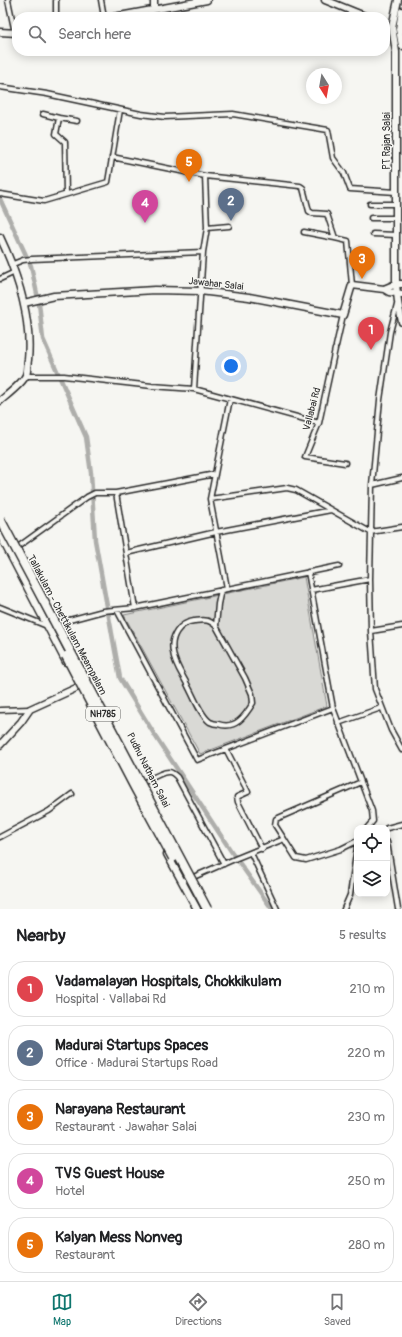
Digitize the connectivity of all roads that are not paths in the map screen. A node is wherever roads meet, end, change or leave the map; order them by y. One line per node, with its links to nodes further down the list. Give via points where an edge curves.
1 (8, 0): 14 (street)
2 (56, 0): 10 (street)
3 (101, 0): 11 (street)
4 (154, 0): 8 (main road)
5 (207, 0): 8 (main road)
6 (325, 0): 13 (main road)
7 (398, 0): 15 (main road, PT Rajan Salai)
8 (154, 9): 12 (main road)
9 (402, 11): 16 (main road)
10 (56, 12)
11 (103, 12)
12 (139, 12)
13 (355, 12)
14 (12, 16)
15 (392, 27): 16 (main road); 21 (main road, PT Rajan Salai)
16 (400, 30): 19 (main road)
17 (12, 33): 18 (main road)
18 (1, 34)
19 (402, 46)
20 (0, 87): 22 (street)
21 (399, 108): 27 (main road, PT Rajan Salai)
22 (120, 110): 26 (street); 29 (street, via 165,117 233,114 328,130 333,158 344,173 350,189)
23 (43, 114): 24 (street)
24 (59, 118): 25 (street); 31 (street, via 56,134 65,142)
25 (77, 122)
26 (112, 157): 28 (street); 31 (street, via 108,182)
27 (399, 168): 29 (main road, PT Rajan Salai)
28 (206, 176): 37 (street); 42 (street, via 300,186 304,188 309,211 327,214)
29 (396, 192): 33 (main road, PT Rajan Salai)
30 (2, 194): 31 (street, via 44,201)
31 (66, 194)
32 (370, 204): 33 (street)
33 (396, 204): 35 (main road, PT Rajan Salai)
34 (371, 218): 35 (street)
35 (396, 218): 40 (main road, PT Rajan Salai)
36 (229, 226): 37 (street)
37 (207, 228): 43 (street)
38 (304, 232): 42 (street)
39 (373, 234): 40 (street)
40 (396, 235): 47 (main road, PT Rajan Salai)
41 (0, 237): 44 (main road)
42 (335, 238): 48 (street, via 348,241)
43 (203, 252): 44 (street, via 32,259); 50 (street)
44 (12, 264): 45 (main road)
45 (15, 272): 46 (street); 53 (main road)
46 (0, 279)
47 (399, 284): 49 (main road); 51 (main road, PT Rajan Salai)
48 (352, 285): 49 (main road); 54 (main road)
49 (384, 289): 51 (main road)
50 (200, 291): 53 (main road, Jawahar Salai, via 155,290 54,296); 54 (main road, Jawahar Salai, via 250,297); 57 (street)
51 (399, 294): 52 (main road, PT Rajan Salai)
52 (398, 302): 55 (main road, PT Rajan Salai); 64 (street, via 390,332 380,400)
53 (24, 303): 56 (main road, via 29,343)
54 (342, 315): 60 (street, Vallabai Rd)
55 (402, 322)
56 (26, 376): 57 (street, via 64,376); 59 (main road)
57 (194, 389): 58 (street)
58 (230, 399): 60 (street); 62 (street)
59 (0, 401)
60 (319, 424): 61 (street, Vallabai Rd, via 305,457)
61 (345, 462)
62 (215, 474): 65 (street); 66 (street)
63 (402, 478): 64 (street)
64 (372, 484): 73 (street)
65 (116, 494): 75 (street, via 95,493 87,496); 77 (street)
66 (210, 499): 67 (street, via 287,488 296,490); 72 (street)
67 (331, 510): 72 (street); 73 (street)
68 (0, 514): 75 (main road, Pudhu Natham Salai)
69 (0, 519): 122 (highway, Tallakulam - Chettikulam Meampalam / NH785, bridge)
70 (402, 526): 73 (street)
71 (0, 528): 121 (highway, Tallakulam - Chettikulam Meampalam / NH785, bridge)
72 (216, 532): 77 (street); 81 (street)
73 (370, 532): 80 (street)
74 (0, 534): 76 (main road)
75 (18, 547): 76 (street); 87 (main road, Pudhu Natham Salai)
76 (9, 552): 88 (main road)
77 (126, 553): 85 (street)
78 (339, 566): 79 (street)
79 (308, 572): 81 (street); 83 (street)
80 (370, 579): 83 (street); 91 (street)
81 (227, 588): 82 (street)
82 (221, 590): 85 (street); 89 (street)
83 (311, 590): 94 (street)
84 (0, 607): 88 (street)
85 (135, 608): 86 (street)
86 (117, 610): 87 (street, via 103,611); 101 (street, via 197,760)
87 (58, 623): 88 (street); 92 (main road, Pudhu Natham Salai)
88 (47, 626): 93 (main road)
89 (216, 626): 89 (street, via 210,621 202,620 179,627 172,652 203,714 209,722 224,726 235,724 244,718 253,703 246,678)
90 (402, 626): 91 (street)
91 (371, 631): 95 (street, via 375,689)
92 (90, 682): 93 (main road); 104 (main road, Pudhu Natham Salai)
93 (78, 687): 96 (main road); 105 (main road)
94 (333, 708): 98 (street); 101 (street)
95 (381, 708): 98 (street); 100 (street)
96 (30, 709): 97 (street); 99 (main road)
97 (0, 710)
98 (338, 723): 103 (street)
99 (0, 745)
100 (400, 745): 102 (street)
101 (226, 748): 113 (street, via 248,792 237,797 238,802)
102 (402, 750)
103 (361, 782): 108 (street, via 372,811); 111 (street, via 276,819 275,825)
104 (143, 783): 105 (street); 117 (street, via 164,772 177,777); 118 (main road, Pudhu Natham Salai)
105 (132, 790): 119 (main road)
106 (72, 794): 110 (street, via 52,809)
107 (402, 824): 109 (street)
108 (369, 825)
109 (390, 827)
110 (0, 837)
111 (284, 839): 112 (street, via 296,858 306,860); 113 (street)
112 (354, 842)
113 (262, 849): 114 (street)
114 (250, 852): 117 (street); 124 (street)
115 (390, 858): 120 (street)
116 (355, 861): 125 (street, via 350,896)
117 (224, 864): 118 (street)
118 (194, 877): 119 (street); 123 (main road, Pudhu Natham Salai)
119 (182, 882): 121 (main road)
120 (399, 906)
121 (196, 908)
122 (207, 909)
123 (211, 909)
124 (277, 909)
125 (344, 909)

